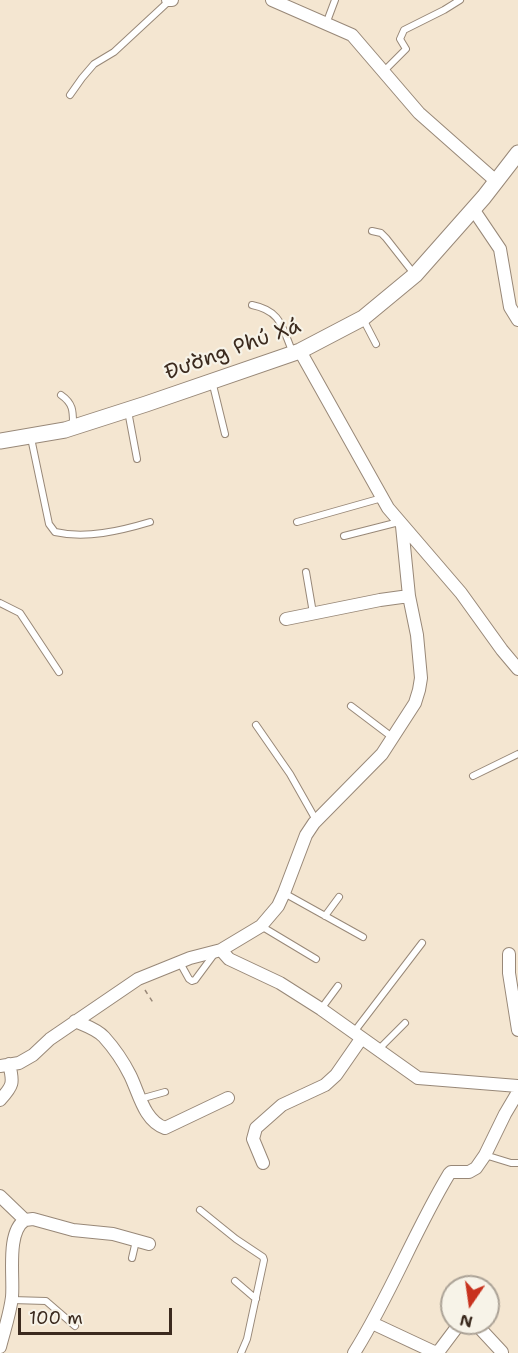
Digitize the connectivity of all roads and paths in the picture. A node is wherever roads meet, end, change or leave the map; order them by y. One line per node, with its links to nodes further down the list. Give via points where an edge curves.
1 (170, 0): 7 (lane, via 114,52 94,64)
2 (272, 0): 5 (street)
3 (335, 0): 5 (lane)
4 (460, 0): 6 (lane, via 404,30 400,39 406,49)
5 (326, 24): 6 (street, via 352,35)
6 (384, 72): 9 (street, via 419,113)
7 (70, 95)
8 (518, 153): 9 (street, Đường Phú Xá)
9 (497, 182): 10 (street, Đường Phú Xá)
10 (473, 209): 12 (street, Đường Phú Xá); 15 (street, via 500,249 510,307)
11 (372, 231): 12 (lane, via 386,238)
12 (415, 275): 14 (street, Đường Phú Xá)
13 (252, 305): 17 (lane, via 274,313)
14 (363, 318): 16 (lane); 17 (street, Đường Phú Xá)
15 (517, 318)
16 (376, 344)
17 (296, 352): 18 (street, Đường Phú Xá); 26 (street)
18 (212, 380): 20 (street, Đường Phú Xá); 22 (lane)
19 (62, 395): 21 (lane, via 73,407)
20 (128, 410): 21 (street, Đường Phú Xá); 25 (lane)
21 (73, 428): 23 (street, Đường Phú Xá)
22 (225, 434)
23 (30, 437): 24 (street, Đường Phú Xá); 27 (lane, via 49,524 55,532 98,533)
24 (0, 441)
25 (137, 459)
26 (382, 498): 28 (lane); 29 (street)
27 (150, 522)
28 (297, 522)
29 (401, 524): 30 (lane); 32 (street); 36 (street, via 461,593)
30 (344, 536)
31 (306, 572): 34 (lane)
32 (409, 596): 34 (street); 40 (street, via 421,678 415,702)
33 (0, 603): 37 (lane, via 20,613)
34 (313, 614): 35 (street)
35 (286, 619)
36 (518, 669)
37 (59, 672)
38 (351, 706): 40 (lane)
39 (256, 725): 43 (lane)
40 (393, 737): 43 (street)
41 (518, 754): 42 (lane)
42 (473, 776)
43 (317, 820): 44 (street, via 306,835)
44 (284, 893): 46 (lane); 47 (street)
45 (339, 897): 46 (lane)
46 (325, 916): 48 (lane)
47 (261, 926): 50 (street); 52 (lane)
48 (363, 937)
49 (422, 943): 61 (lane)
50 (218, 951): 53 (street); 53 (lane, via 192,981); 57 (street)
51 (509, 954): 60 (street)
52 (316, 959)
53 (180, 961): 54 (street)
54 (138, 980): 56 (path); 58 (street)
55 (338, 986): 57 (lane)
56 (154, 1004)
57 (321, 1009): 61 (street)
58 (75, 1021): 63 (street, via 33,1055); 68 (street, via 105,1038 130,1074)
59 (405, 1023): 62 (lane)
60 (518, 1030)
61 (357, 1036): 62 (street); 71 (street, via 336,1075 325,1085 282,1105 256,1128 253,1139)
62 (377, 1051): 64 (street, via 418,1078)
63 (4, 1065): 69 (street, via 13,1082)
64 (518, 1086)
65 (165, 1092): 68 (lane)
66 (518, 1092): 70 (street)
67 (228, 1098): 68 (street, via 165,1128 151,1119)
68 (140, 1099)
69 (0, 1100)
70 (485, 1155): 72 (lane); 82 (street, via 469,1172 449,1174)
71 (263, 1163)
72 (518, 1163)
73 (0, 1196): 75 (street)
74 (200, 1210): 80 (lane, via 263,1257)
75 (25, 1220): 76 (street); 81 (street, via 20,1223 13,1252)
76 (136, 1240): 77 (street); 78 (lane)
77 (149, 1244)
78 (132, 1258)
79 (235, 1281): 80 (lane)
80 (256, 1299): 88 (lane)
81 (12, 1300): 83 (lane, via 46,1301); 86 (street)
82 (372, 1323): 84 (street, via 434,1352); 89 (street)
83 (75, 1326)
84 (451, 1335)
85 (486, 1335): 87 (street)
86 (0, 1347)
87 (502, 1352)
88 (241, 1353)
89 (354, 1353)

